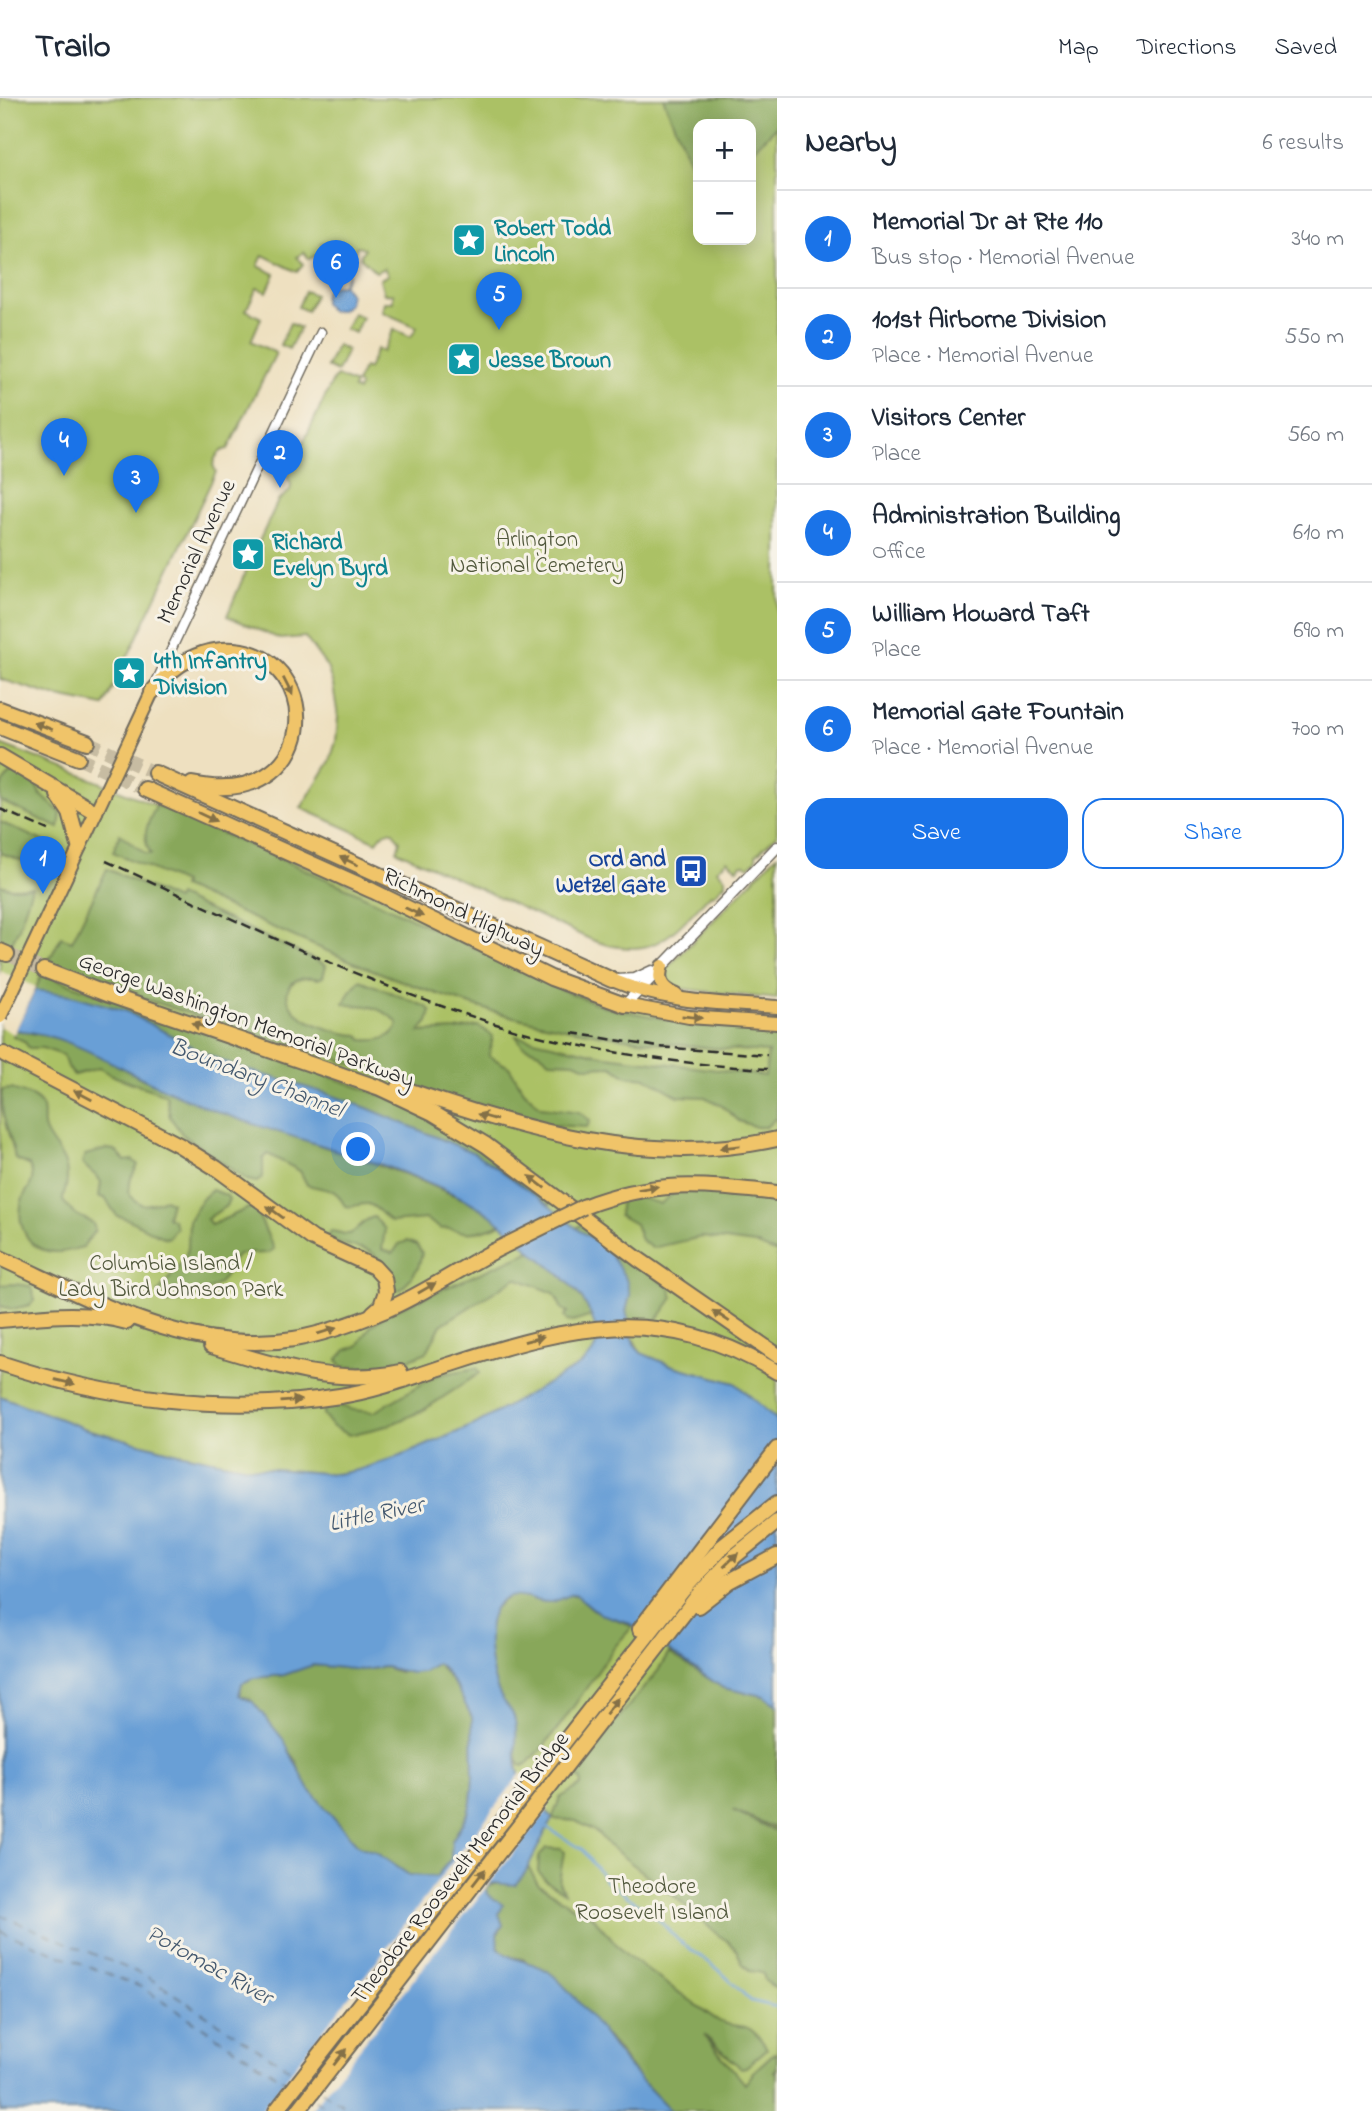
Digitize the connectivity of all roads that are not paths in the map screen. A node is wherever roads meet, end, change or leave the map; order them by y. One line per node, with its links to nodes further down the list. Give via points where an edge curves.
1 (321, 332): 2 (street, Memorial Avenue)
2 (152, 692): 10 (main road, Memorial Avenue); 15 (highway, Richmond Highway, via 173,669 213,651 259,656 287,683 297,709 296,736 279,766 259,781 228,788 155,773)
3 (0, 709): 5 (highway, one-way to 3)
4 (0, 727): 7 (highway)
5 (87, 742)
6 (0, 758): 8 (highway)
7 (78, 758)
8 (44, 783): 10 (highway); 11 (highway, via 69,810)
9 (145, 789): 18 (highway, Richmond Highway, one-way to 18, via 373,891 551,978)
10 (95, 812): 11 (main road, Memorial Avenue)
11 (79, 846): 20 (main road, Memorial Avenue, bridge)
12 (777, 847): 13 (street)
13 (662, 965): 15 (street, via 637,978); 16 (street); 17 (main road, via 659,976 665,989)
14 (44, 970): 23 (highway, George Washington Memorial Parkway, one-way to 14)
15 (612, 980): 16 (main road, Richmond Highway)
16 (639, 990): 17 (main road, Richmond Highway); 18 (street)
17 (697, 1002): 19 (main road, Richmond Highway)
18 (625, 1005): 21 (main road, Richmond Highway, one-way to 21, via 689,1017)
19 (777, 1007)
20 (0, 1017)
21 (777, 1023)
22 (4, 1054): 27 (highway, one-way to 22, via 378,1310 385,1296 384,1278 374,1266 313,1238 179,1145)
23 (333, 1072): 24 (highway, one-way to 23, via 685,1149 594,1142 515,1125 373,1078); 32 (highway, George Washington Memorial Parkway, one-way to 23, via 654,1271 469,1133 416,1104)
24 (777, 1139)
25 (777, 1193): 27 (highway, one-way to 25, bridge, via 583,1207 632,1191 706,1185)
26 (0, 1258): 29 (highway)
27 (366, 1317): 30 (highway, one-way to 27, via 271,1342 320,1333)
28 (0, 1320): 29 (highway, via 93,1315)
29 (166, 1328): 30 (highway)
30 (187, 1335): 31 (highway, via 211,1347 268,1363 342,1377 388,1375)
31 (494, 1350): 33 (highway, one-way to 31, via 128,1395 254,1404 358,1392); 34 (highway, one-way to 34, via 548,1335 635,1326 699,1337)
32 (777, 1355)
33 (0, 1363)
34 (777, 1372)
35 (777, 1449): 42 (highway, Theodore Roosevelt Memorial Bridge, via 612,1666)
36 (777, 1494): 39 (highway)
37 (777, 1503): 39 (highway, Theodore Roosevelt Memorial Bridge)
38 (777, 1522): 41 (highway, Theodore Roosevelt Memorial Bridge, one-way to 38, via 709,1582)
39 (745, 1527): 42 (highway, Theodore Roosevelt Memorial Bridge, via 688,1584)
40 (777, 1556): 41 (highway, Theodore Roosevelt Memorial Bridge, via 713,1592)
41 (656, 1650): 44 (highway, Theodore Roosevelt Memorial Bridge, one-way to 41)
42 (534, 1779): 43 (highway, Theodore Roosevelt Memorial Bridge)
43 (276, 2111)
44 (298, 2111)

